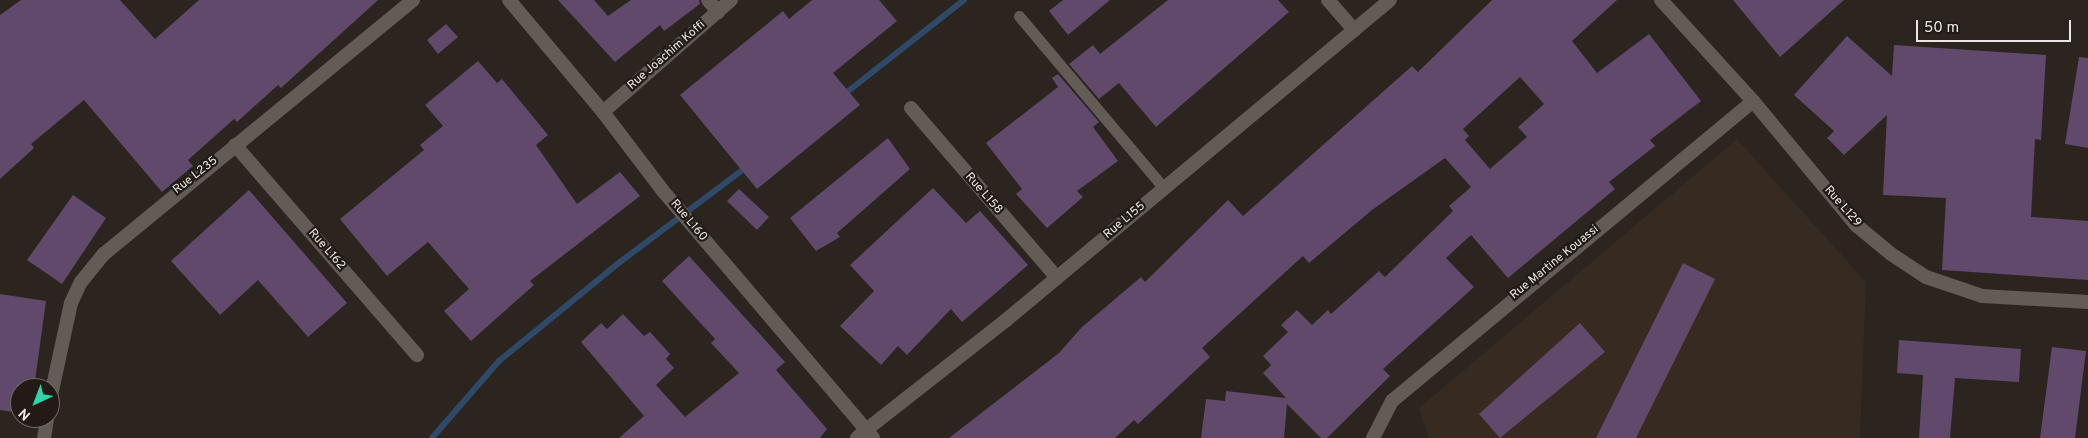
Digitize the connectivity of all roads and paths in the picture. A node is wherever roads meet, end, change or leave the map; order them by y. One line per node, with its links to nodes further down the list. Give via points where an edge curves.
1 (413, 0): 14 (street, Rue L235)
2 (509, 0): 13 (street, Rue L160)
3 (708, 0): 8 (street)
4 (731, 0): 8 (street, Rue Joachim Koffi)
5 (1328, 0): 10 (street)
6 (1390, 0): 10 (street, Rue L155)
7 (1661, 0): 11 (street, Rue L129)
8 (718, 12): 13 (street, Rue Joachim Koffi)
9 (1019, 16): 15 (lane)
10 (1354, 30): 15 (street, Rue L155)
11 (1753, 101): 17 (street, Rue L129, via 1856,225 1926,277 1982,296); 21 (street, Rue Martine Kouassi, via 1392,402)
12 (911, 108): 16 (street, Rue L158)
13 (603, 112): 20 (street, Rue L160, via 663,191)
14 (235, 145): 18 (street, Rue L162); 19 (street, Rue L235, via 134,228 81,282 71,303)
15 (1164, 188): 16 (street, Rue L155)
16 (1057, 278): 20 (street, Rue L155)
17 (2088, 302)
18 (417, 355)
19 (55, 378)
20 (865, 435)
21 (1373, 438)

